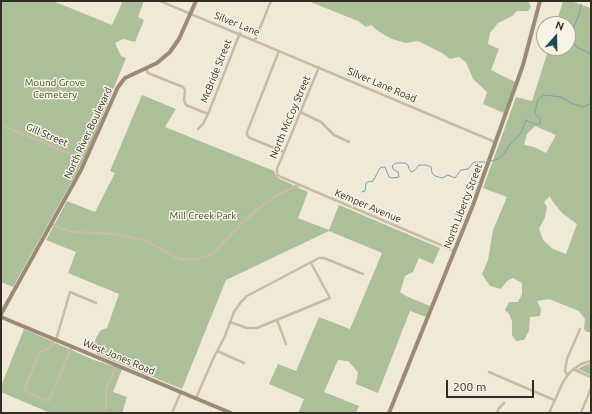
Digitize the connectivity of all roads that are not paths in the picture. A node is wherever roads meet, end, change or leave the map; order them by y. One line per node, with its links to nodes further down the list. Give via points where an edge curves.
1 (160, 1): 5 (street, Silver Lane)
2 (196, 1): 5 (main road, North River Boulevard)
3 (271, 1): 7 (street)
4 (540, 1): 17 (main road, North Liberty Street, via 523,65)
5 (190, 13): 6 (street, Silver Lane); 11 (main road, North River Boulevard, via 179,39 170,52 157,64)
6 (240, 33): 7 (street, Silver Lane); 13 (street, McBride Street)
7 (255, 40): 8 (street, Silver Lane)
8 (262, 43): 9 (street, Silver Lane Road)
9 (280, 50): 10 (street, Silver Lane Road); 18 (street, via 247,132 250,138)
10 (319, 67): 12 (street, North McCoy Street); 17 (street, Silver Lane Road)
11 (146, 69): 13 (street, via 148,73 183,87 186,105); 19 (main road, North River Boulevard, via 129,75 118,87)
12 (300, 112): 16 (street, via 321,122 334,135); 18 (street, North McCoy Street)
13 (208, 114): 15 (street, McBride Street)
14 (1, 125): 19 (street, Gill Street)
15 (198, 129)
16 (349, 142)
17 (496, 142): 23 (main road, North Liberty Street)
18 (284, 152): 20 (street, North McCoy Street)
19 (86, 161): 22 (main road, North River Boulevard)
20 (277, 174): 21 (street, Kemper Avenue)
21 (300, 185): 22 (street, via 260,207 212,254 196,260 179,259 138,238 71,232); 23 (street, Kemper Avenue)
22 (51, 224): 27 (main road, North River Boulevard)
23 (455, 251): 50 (main road, North Liberty Street)
24 (311, 263): 25 (street, via 324,258); 28 (street, via 330,298); 29 (street, via 247,296 237,307)
25 (363, 274)
26 (96, 303): 31 (street, via 70,292)
27 (1, 315): 31 (main road, West Jones Road)
28 (277, 320): 29 (street, via 253,329); 32 (street)
29 (230, 322): 34 (street)
30 (580, 329): 40 (street, via 567,359)
31 (55, 339): 33 (main road, West Jones Road); 33 (street, via 50,348 39,354 25,388 27,393 49,401)
32 (286, 344)
33 (72, 346): 37 (main road, West Jones Road)
34 (217, 351): 36 (street); 44 (street)
35 (591, 361): 38 (street)
36 (244, 362)
37 (116, 365): 43 (main road, West Jones Road); 47 (street, via 106,389)
38 (573, 369): 40 (street); 41 (street)
39 (489, 372): 45 (street)
40 (567, 375): 45 (street)
41 (591, 377)
42 (591, 388): 53 (street)
43 (181, 392): 44 (main road, West Jones Road); 48 (street)
44 (196, 398): 49 (main road, West Jones Road)
45 (554, 400): 52 (street)
46 (504, 403): 51 (street)
47 (106, 413)
48 (172, 413)
49 (231, 413)
50 (389, 413)
51 (497, 413)
52 (549, 413)
53 (581, 413)

